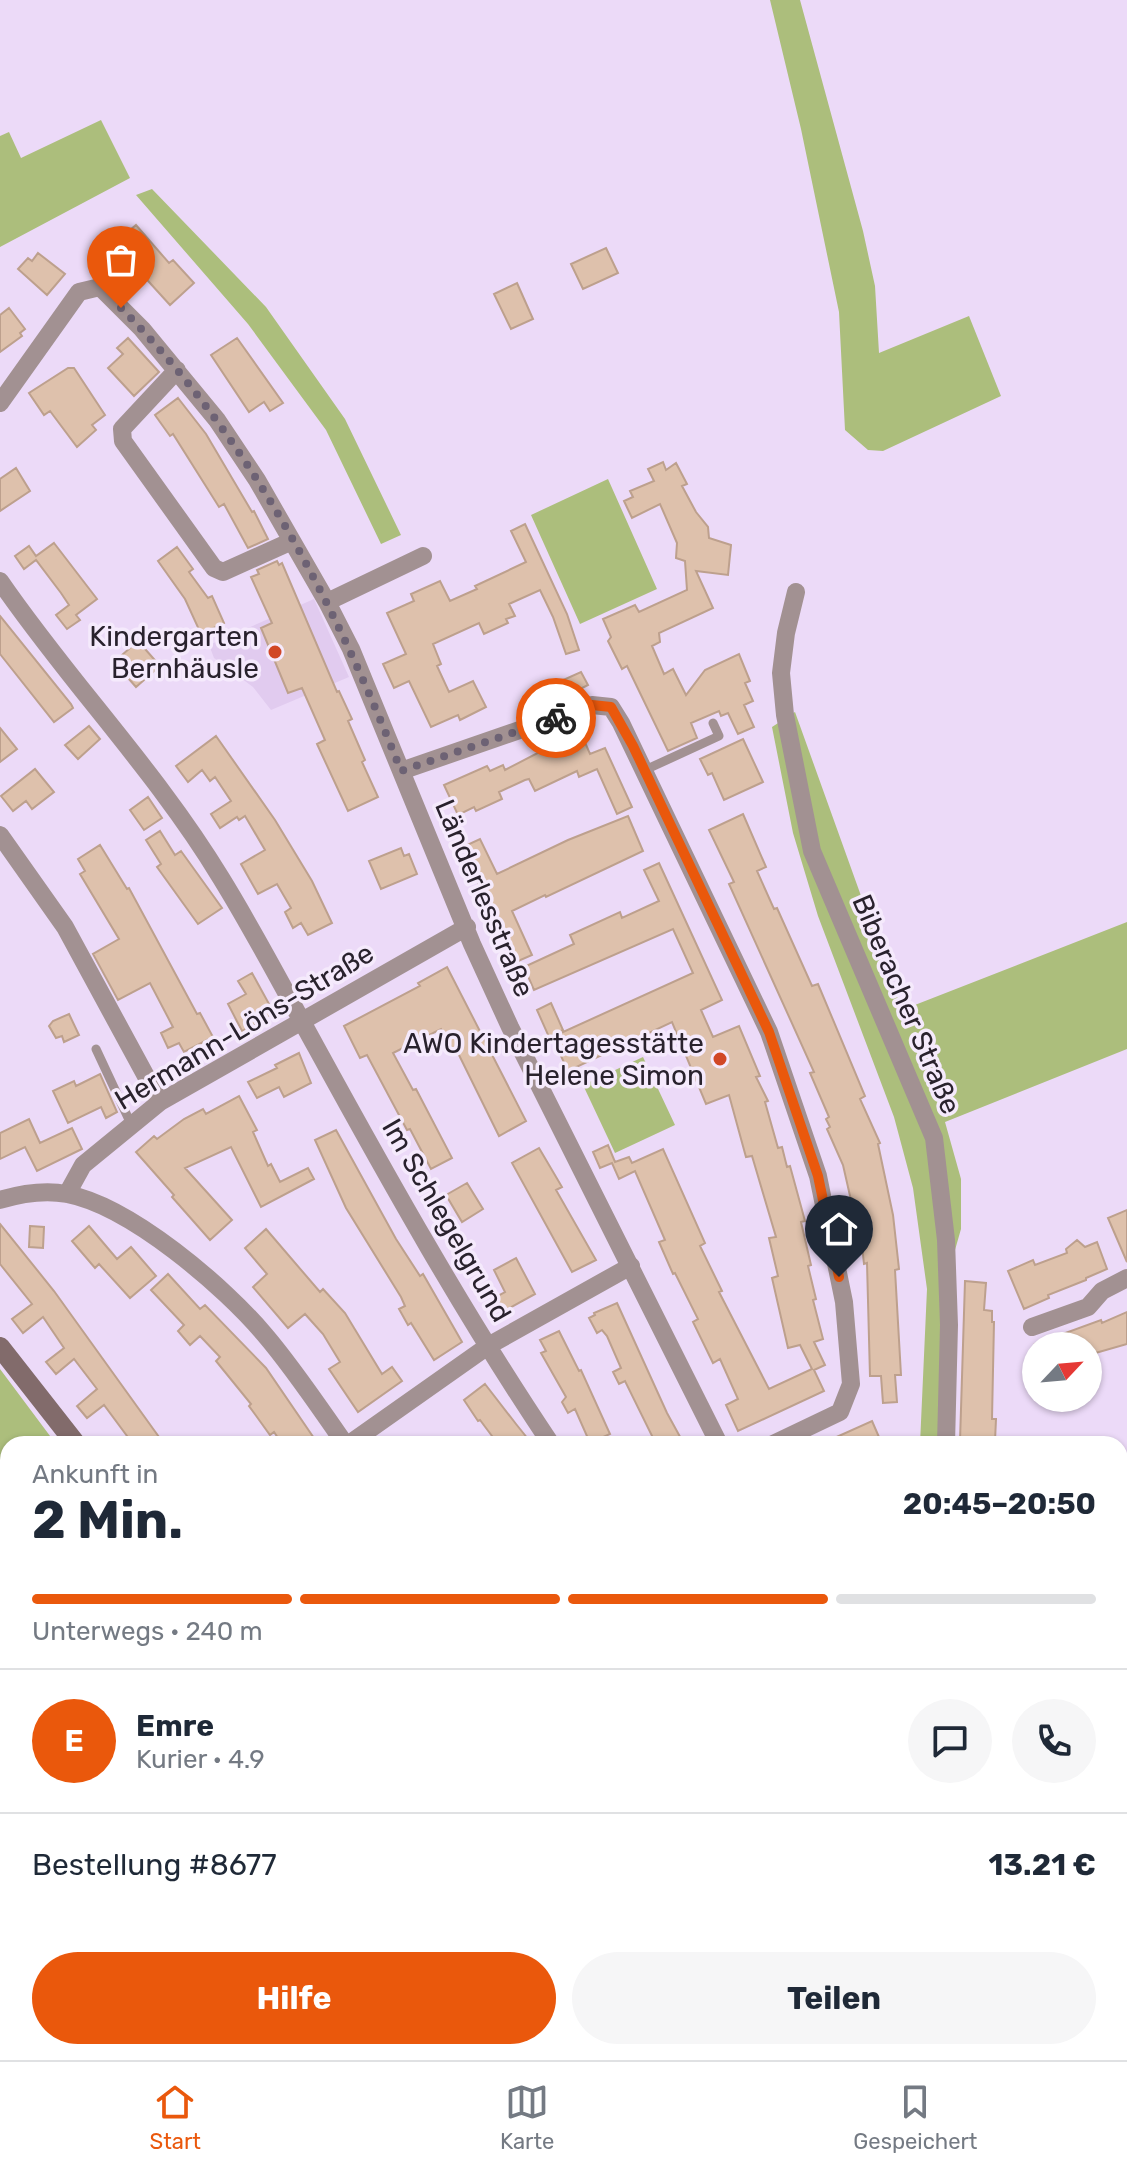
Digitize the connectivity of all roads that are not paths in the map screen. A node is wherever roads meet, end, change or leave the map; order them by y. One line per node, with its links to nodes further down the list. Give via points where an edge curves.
1 (177, 370): 2 (street, Länderlesstraße, via 100,287 79,292); 3 (street, Länderlesstraße, via 217,420); 3 (street, via 122,429 123,441 214,568 223,572)
2 (0, 403)
3 (292, 541): 7 (street, Länderlesstraße)
4 (423, 556): 7 (street)
5 (0, 581): 13 (street, Im Schlegelgrund, via 212,864)
6 (796, 592): 30 (street, Biberacher Straße, via 781,673 812,851 934,1138 946,1240)
7 (327, 602): 10 (street, Länderlesstraße)
8 (713, 723): 9 (lane, via 719,736)
9 (645, 770): 10 (street, via 611,707 592,705); 29 (street, via 769,1032 818,1176 844,1302 851,1384 840,1412)
10 (401, 771): 12 (street, Länderlesstraße)
11 (0, 835): 15 (street, via 65,927)
12 (467, 927): 13 (street, Hermann-Löns-Straße); 19 (street, Länderlesstraße, via 510,1027)
13 (301, 1021): 15 (street, Hermann-Löns-Straße); 22 (street, Im Schlegelgrund)
14 (96, 1049): 16 (lane)
15 (160, 1102): 16 (street, Hermann-Löns-Straße)
16 (131, 1124): 17 (street, Hermann-Löns-Straße, via 83,1165)
17 (67, 1194): 18 (street, via 20,1194); 25 (street, via 114,1212 181,1254 263,1332)
18 (0, 1200)
19 (631, 1266): 22 (street); 28 (street, Länderlesstraße)
20 (1127, 1278): 21 (street, via 1102,1291 1088,1307)
21 (1032, 1327)
22 (488, 1346): 26 (street); 27 (street, Im Schlegelgrund)
23 (0, 1347): 24 (main road)
24 (70, 1436)
25 (341, 1436)
26 (359, 1436)
27 (546, 1436)
28 (715, 1436)
29 (790, 1436)
30 (946, 1436)

